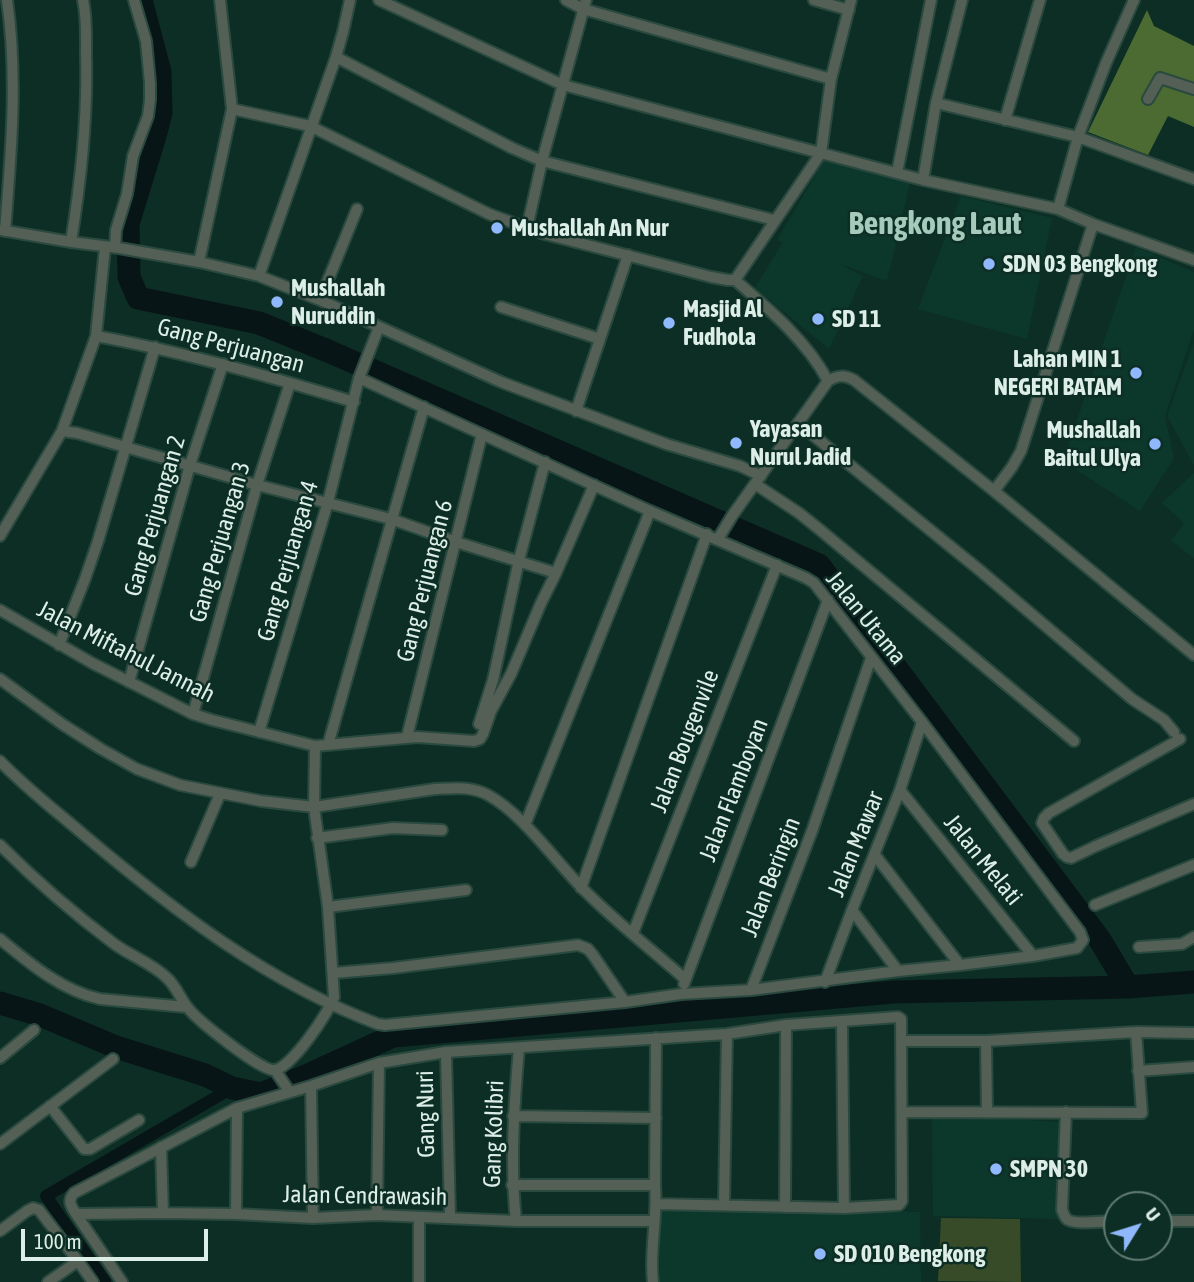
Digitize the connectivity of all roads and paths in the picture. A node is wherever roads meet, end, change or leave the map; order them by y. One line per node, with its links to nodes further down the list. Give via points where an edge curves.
1 (7, 0): 35 (street, via 13,90)
2 (83, 0): 36 (street, via 87,86)
3 (134, 0): 37 (street, via 146,41 150,100)
4 (220, 0): 21 (street)
5 (350, 0): 15 (street)
6 (379, 0): 17 (street)
7 (566, 0): 13 (street)
8 (814, 0): 14 (street)
9 (932, 0): 27 (street)
10 (962, 0): 20 (street)
11 (1040, 0): 22 (street)
12 (1134, 0): 24 (street)
13 (585, 5): 16 (street); 17 (street)
14 (850, 5): 16 (street)
15 (336, 57): 23 (street); 26 (street)
16 (831, 79): 25 (street)
17 (564, 85): 25 (street); 26 (street)
18 (1194, 89): 19 (street, via 1160,78)
19 (1148, 99)
20 (936, 103): 22 (street); 29 (street)
21 (232, 109): 23 (street); 40 (street)
22 (1005, 120): 24 (street)
23 (310, 126): 34 (street); 41 (street)
24 (1078, 137): 28 (street); 31 (street)
25 (821, 153): 27 (street); 32 (street)
26 (542, 161): 32 (street); 34 (street)
27 (897, 173): 29 (street)
28 (1194, 179)
29 (923, 180): 31 (street)
30 (357, 209): 43 (street)
31 (1058, 209): 33 (street)
32 (774, 220): 42 (street)
33 (1093, 224): 39 (street); 65 (street, via 1021,451)
34 (527, 228): 38 (street)
35 (3, 230): 36 (street)
36 (71, 242): 37 (street)
37 (113, 247): 40 (street); 46 (street)
38 (628, 255): 42 (street); 47 (street)
39 (1194, 260)
40 (199, 262): 41 (street)
41 (259, 276): 43 (street)
42 (735, 280): 51 (street, via 789,330)
43 (320, 300): 45 (street)
44 (501, 307): 47 (street)
45 (379, 327): 50 (street, Gang Perjuangan 4); 55 (street)
46 (96, 336): 48 (street, Gang Perjuangan); 57 (street)
47 (600, 339): 55 (street)
48 (155, 347): 49 (street, Gang Perjuangan); 59 (street)
49 (223, 364): 52 (street, Gang Perjuangan); 61 (street, Gang Perjuangan 2)
50 (360, 376): 53 (street, Gang Perjuangan 4); 54 (street, Jalan Utama)
51 (828, 381): 56 (street); 65 (street, via 840,376 854,380)
52 (290, 383): 53 (street, Gang Perjuangan); 63 (street, Gang Perjuangan 3)
53 (354, 402): 66 (street, Gang Perjuangan 4)
54 (424, 407): 58 (street, Jalan Utama); 68 (street)
55 (576, 411): 62 (street, via 740,466)
56 (798, 423): 62 (street); 93 (street, via 1177,735 1044,818 1046,830 1067,858)
57 (62, 431): 59 (street); 70 (street)
58 (482, 434): 60 (street, Jalan Utama); 71 (street, Gang Perjuangan 6)
59 (127, 447): 61 (street); 77 (street)
60 (545, 462): 64 (street, Jalan Utama); 72 (street)
61 (190, 465): 63 (street); 81 (street, Gang Perjuangan 2)
62 (758, 480): 69 (street); 87 (street)
63 (257, 485): 66 (street); 82 (street, Gang Perjuangan 3)
64 (594, 485): 67 (street, Jalan Utama); 74 (street)
65 (994, 491): 78 (street)
66 (328, 502): 68 (street); 84 (street, Gang Perjuangan 4)
67 (650, 510): 69 (street, Jalan Utama); 95 (street)
68 (391, 519): 71 (street); 89 (street)
69 (716, 535): 73 (street, Jalan Utama); 102 (street)
70 (0, 536)
71 (457, 542): 72 (street); 85 (street, Gang Perjuangan 6)
72 (519, 560): 74 (street); 86 (street)
73 (777, 565): 75 (street, Jalan Utama, via 810,580); 107 (street, Jalan Bougenvile)
74 (556, 573): 86 (street)
75 (828, 600): 79 (street, Jalan Utama); 115 (street, Jalan Flamboyan)
76 (0, 610): 77 (street, Jalan Miftahul Jannah)
77 (59, 645): 81 (street, Jalan Miftahul Jannah)
78 (1194, 655)
79 (871, 658): 83 (street, Jalan Utama); 117 (street, Jalan Beringin)
80 (0, 678): 92 (street, via 62,724 137,769)
81 (129, 682): 82 (street, Jalan Miftahul Jannah)
82 (193, 713): 84 (street, Jalan Miftahul Jannah)
83 (922, 722): 91 (street, Jalan Mawar); 111 (street, Jalan Utama, via 1080,932 1083,940 1077,948)
84 (259, 732): 88 (street, Jalan Miftahul Jannah)
85 (407, 737): 86 (street, Jalan Miftahul Jannah); 89 (street, Jalan Miftahul Jannah)
86 (478, 737)
87 (1074, 741)
88 (315, 746): 89 (street, Jalan Miftahul Jannah); 94 (street)
89 (328, 746)
90 (0, 761): 120 (street, via 184,913 275,975)
91 (900, 790): 99 (street, Jalan Mawar); 111 (street, Jalan Melati)
92 (220, 794): 94 (street); 100 (street)
93 (1194, 804)
94 (314, 807): 95 (street, via 435,789 466,789 490,796); 97 (street)
95 (525, 825): 102 (street)
96 (442, 830): 97 (street, via 393,828)
97 (317, 838): 105 (street)
98 (0, 845): 121 (street, via 93,928 164,974)
99 (876, 855): 106 (street, Jalan Mawar); 112 (street)
100 (191, 862)
101 (1194, 865): 104 (street)
102 (581, 888): 107 (street)
103 (466, 890): 105 (street)
104 (1095, 905)
105 (328, 907): 114 (street)
106 (852, 910): 113 (street); 116 (street, Jalan Mawar)
107 (633, 933): 115 (street)
108 (1194, 937): 110 (street, via 1182,944)
109 (0, 939): 121 (street, via 60,984 86,996)
110 (1139, 947)
111 (1033, 956): 112 (street, Jalan Utama)
112 (960, 965): 113 (street, Jalan Utama)
113 (898, 971): 116 (street, Jalan Utama)
114 (334, 973): 119 (street, via 578,945 593,955); 120 (street)
115 (685, 979): 118 (street, Jalan Flamboyan)
116 (825, 982): 117 (street, Jalan Utama)
117 (751, 990): 118 (street)
118 (681, 994): 119 (street)
119 (625, 1002): 120 (street, via 385,1025)
120 (331, 1005): 138 (street, via 297,1052)
121 (186, 1007): 138 (street, via 218,1035)
122 (842, 1022): 123 (street); 129 (street, via 898,1017); 156 (street)
123 (786, 1026): 127 (street); 155 (street)
124 (34, 1030): 133 (street)
125 (1136, 1032): 126 (street); 130 (street); 137 (street)
126 (1194, 1033)
127 (727, 1034): 128 (street); 154 (street)
128 (656, 1038): 131 (street); 147 (street)
129 (902, 1041): 130 (street); 144 (street)
130 (986, 1041): 143 (street)
131 (519, 1048): 132 (street); 146 (street, Gang Kolibri)
132 (446, 1052): 135 (street); 162 (street, Gang Nuri)
133 (0, 1058)
134 (113, 1059): 141 (street)
135 (379, 1063): 139 (street); 160 (street)
136 (1194, 1066): 137 (street)
137 (1138, 1070): 145 (street, via 1142,1113)
138 (275, 1071): 140 (street)
139 (311, 1086): 140 (street); 163 (street)
140 (288, 1090): 142 (street)
141 (50, 1106): 148 (street, via 84,1149); 149 (street)
142 (237, 1108): 150 (street); 159 (street)
143 (987, 1111): 144 (street); 145 (street)
144 (902, 1112): 156 (street, via 901,1203)
145 (1066, 1112): 165 (street, via 1062,1210 1075,1221)
146 (513, 1116): 147 (street); 151 (street, Gang Kolibri)
147 (656, 1118): 152 (street)
148 (139, 1120)
149 (0, 1144)
150 (161, 1147): 157 (street); 158 (street, via 74,1193 69,1202)
151 (512, 1185): 152 (street); 164 (street, Gang Kolibri)
152 (655, 1185): 153 (street)
153 (656, 1204): 154 (street); 168 (street)
154 (724, 1205): 155 (street)
155 (785, 1207): 156 (street)
156 (844, 1208)
157 (163, 1213): 158 (street, Jalan Cendrawasih); 159 (street, Jalan Cendrawasih)
158 (76, 1214): 173 (street)
159 (236, 1214): 163 (street, Jalan Cendrawasih)
160 (377, 1215): 161 (street, Jalan Cendrawasih); 163 (street, Jalan Cendrawasih)
161 (419, 1217): 162 (street, Jalan Cendrawasih); 174 (street)
162 (450, 1217): 164 (street, Jalan Cendrawasih)
163 (313, 1218)
164 (516, 1221): 168 (street, Jalan Cendrawasih)
165 (1103, 1221)
166 (1173, 1221): 167 (street)
167 (1194, 1221)
168 (654, 1222): 175 (street)
169 (0, 1231): 170 (street, via 27,1211 39,1210)
170 (78, 1261): 171 (street); 172 (street)
171 (48, 1282)
172 (93, 1282)
173 (122, 1282)
174 (419, 1282)
175 (653, 1282)

